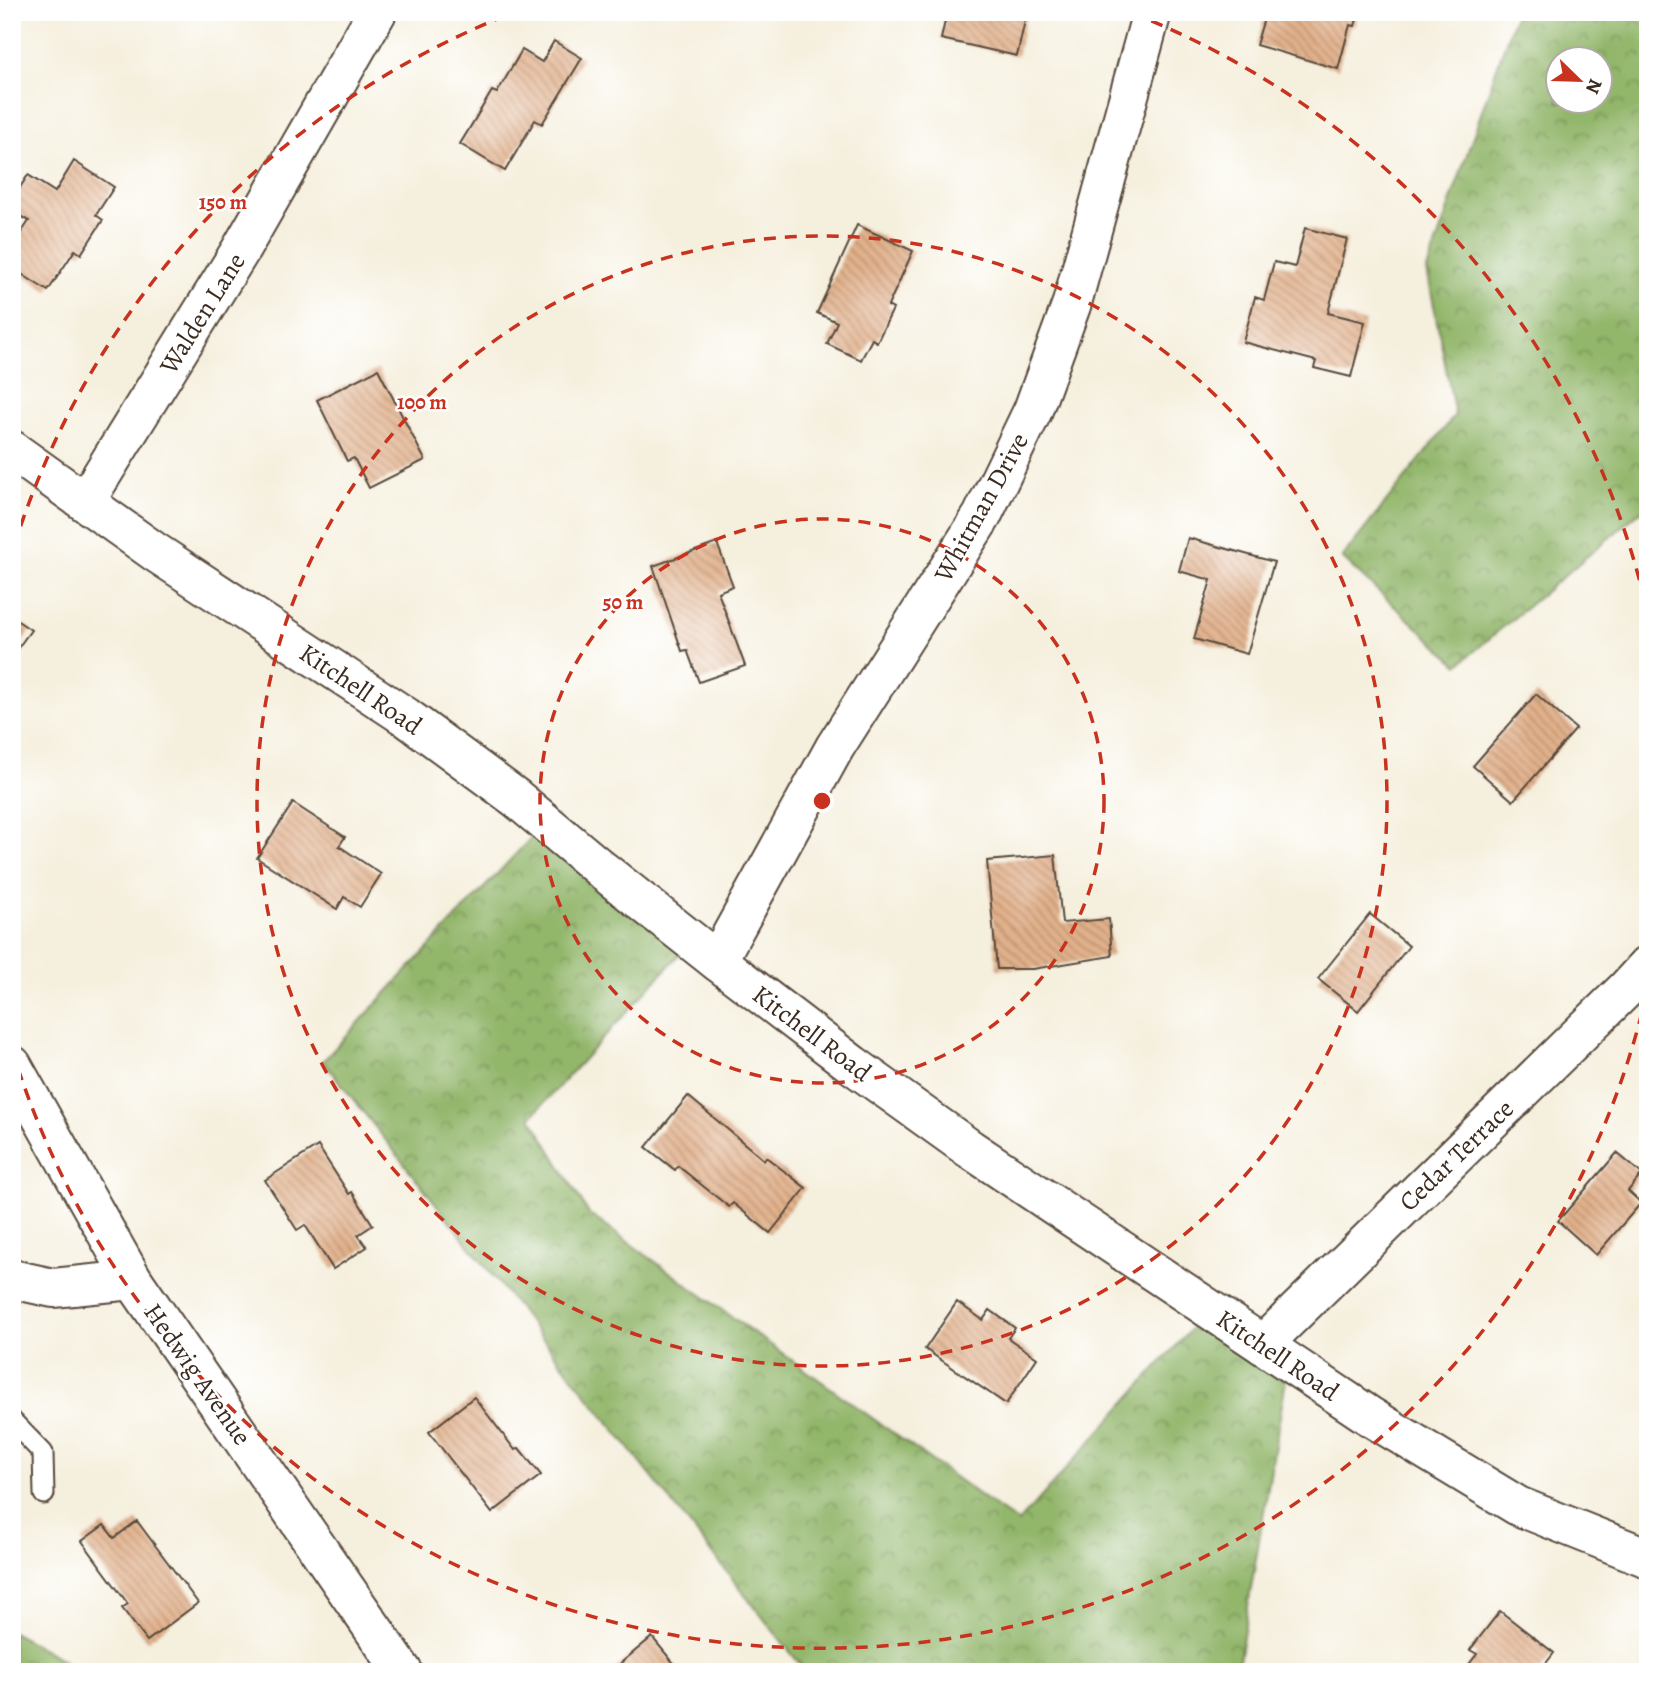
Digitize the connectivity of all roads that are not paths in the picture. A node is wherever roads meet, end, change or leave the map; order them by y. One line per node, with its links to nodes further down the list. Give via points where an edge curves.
1 (377, 12): 4 (street, Walden Lane, via 240,251)
2 (1152, 12): 5 (street, Whitman Drive, via 1072,303 1033,410 982,516 835,747)
3 (12, 450): 4 (street, Kitchell Road)
4 (85, 502): 5 (street, Kitchell Road, via 406,717 516,798)
5 (717, 961): 10 (street, Kitchell Road, via 970,1149)
6 (1648, 965): 10 (street, Cedar Terrace)
7 (12, 1065): 9 (street, Hedwig Avenue)
8 (12, 1279): 9 (street, via 53,1287)
9 (133, 1279): 14 (street, Hedwig Avenue)
10 (1263, 1344): 13 (street, Kitchell Road, via 1371,1418 1518,1506)
11 (12, 1421): 12 (lane, via 43,1453)
12 (44, 1494)
13 (1648, 1558)
14 (401, 1671)

